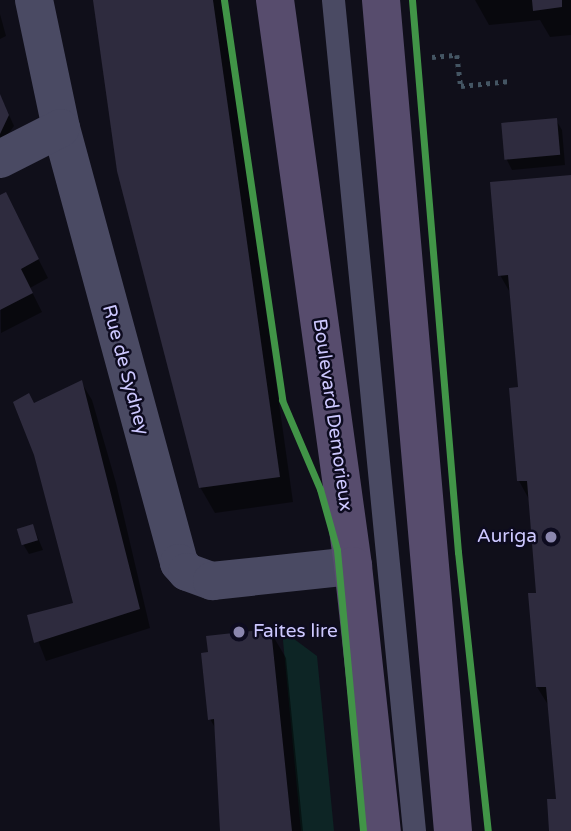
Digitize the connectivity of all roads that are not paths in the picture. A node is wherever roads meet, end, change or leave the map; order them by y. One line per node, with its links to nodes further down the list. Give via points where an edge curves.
1 (34, 0): 5 (street, Rue de Sydney)
2 (275, 0): 7 (main road, Boulevard Demorieux)
3 (333, 0): 9 (lane)
4 (382, 0): 10 (main road)
5 (61, 128): 6 (street); 7 (street, Rue de Sydney, via 179,563 187,572 212,581)
6 (0, 159)
7 (353, 566): 8 (main road, Boulevard Demorieux)
8 (382, 831)
9 (414, 831)
10 (453, 831)

